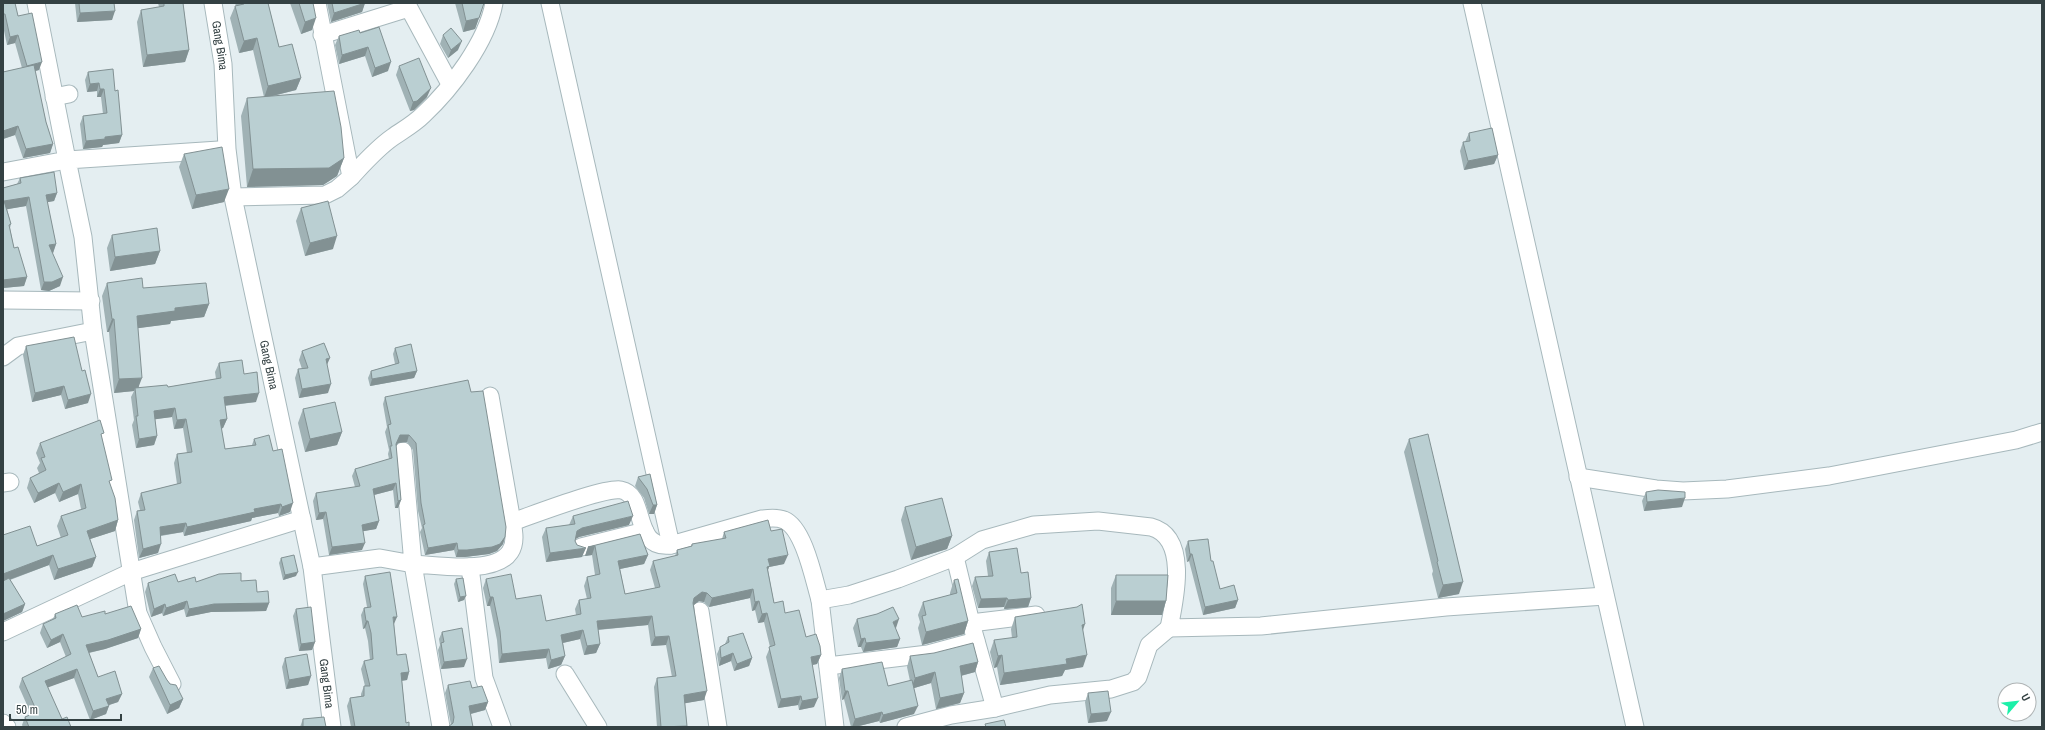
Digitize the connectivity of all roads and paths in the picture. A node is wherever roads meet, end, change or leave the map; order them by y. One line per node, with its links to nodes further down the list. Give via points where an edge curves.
1 (36, 3): 10 (street, via 61,96)
2 (213, 3): 9 (street, Gang Bima, via 223,64)
3 (317, 3): 7 (street)
4 (494, 3): 8 (street, via 479,45)
5 (550, 3): 25 (street)
6 (1472, 3): 21 (street)
7 (322, 36): 8 (street, via 409,8); 12 (street)
8 (450, 84): 12 (street, via 422,116 375,152)
9 (227, 149): 10 (street); 13 (street, Gang Bima)
10 (67, 160): 11 (street); 15 (street, via 84,236)
11 (3, 172)
12 (351, 177): 13 (street, via 325,195)
13 (233, 197): 22 (street, Gang Bima)
14 (3, 300): 15 (street)
15 (91, 301): 16 (street)
16 (93, 331): 17 (street, via 18,346); 31 (street)
17 (3, 357)
18 (490, 396): 23 (street)
19 (2042, 432): 21 (street, via 2016,440 1829,476 1727,489 1656,489)
20 (403, 451): 28 (street)
21 (1578, 477): 32 (street)
22 (302, 519): 29 (street, Gang Bima); 31 (street)
23 (512, 522): 24 (street, via 603,492 620,490 630,495); 30 (street, via 514,543 505,558 492,565)
24 (645, 531): 25 (street, via 654,543 660,546); 26 (street)
25 (671, 545): 33 (street, via 762,519 784,520 802,542)
26 (581, 547)
27 (955, 557): 33 (street, via 898,580 849,595); 36 (street); 37 (street, via 982,540 1034,525 1098,521 1157,528 1170,538 1175,552 1174,594)
28 (413, 564): 29 (street, via 380,558); 30 (street); 48 (street)
29 (312, 567): 47 (street, Gang Bima)
30 (470, 567): 49 (street, via 484,678)
31 (131, 572): 38 (street); 42 (street, via 138,613)
32 (1605, 596): 37 (street, via 1446,607 1261,626); 54 (street)
33 (820, 600): 40 (street)
34 (700, 611): 51 (street)
35 (1048, 613): 36 (street)
36 (971, 623): 39 (street)
37 (1169, 628): 43 (street, via 1150,645 1138,677 1133,682 1111,689 1050,695)
38 (3, 632)
39 (976, 641): 40 (street, via 928,654); 43 (street)
40 (828, 666): 52 (street)
41 (565, 674): 50 (street)
42 (172, 684)
43 (995, 708): 44 (street)
44 (952, 721): 53 (street)
45 (3, 723): 46 (street)
46 (7, 727)
47 (332, 727)
48 (441, 727)
49 (502, 727)
50 (598, 727)
51 (718, 727)
52 (835, 727)
53 (906, 727)
54 (1635, 727)

